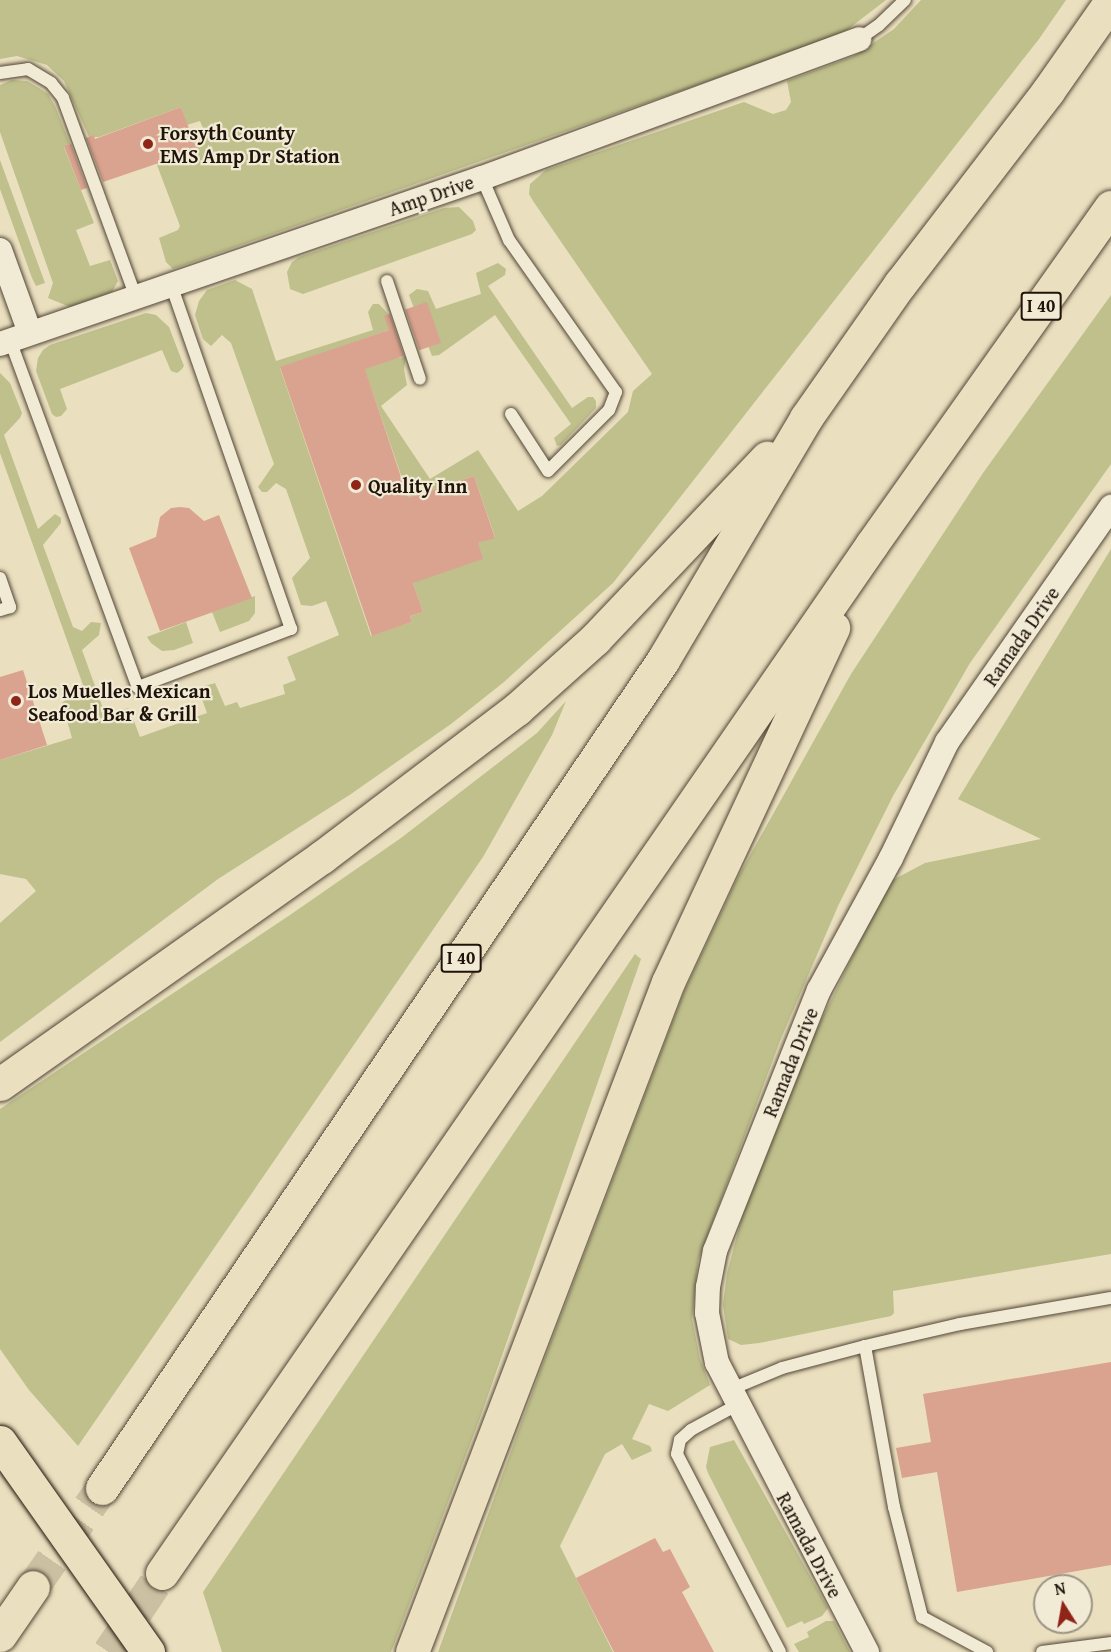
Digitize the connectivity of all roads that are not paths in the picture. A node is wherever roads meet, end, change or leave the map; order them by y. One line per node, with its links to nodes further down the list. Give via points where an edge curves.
1 (905, 0): 3 (lane)
2 (1111, 1): 14 (main road, I 40, via 1048,91 900,284)
3 (859, 39): 5 (street, Amp Drive)
4 (0, 73): 10 (lane, via 28,69 51,83 63,98)
5 (482, 178): 9 (street, Amp Drive); 13 (lane, via 509,240 616,392 609,410 548,471)
6 (1111, 207): 16 (main road, I 40)
7 (0, 250): 11 (street)
8 (387, 281): 12 (lane)
9 (171, 285): 10 (street, Amp Drive); 11 (lane, via 291,629 138,687)
10 (136, 297): 11 (street, Amp Drive)
11 (13, 339)
12 (420, 379)
13 (512, 414)
14 (806, 418): 19 (main road, via 595,639 517,709 322,857); 26 (main road, I 40, via 663,660)
15 (1111, 507): 24 (street, Ramada Drive, via 947,742 891,858 819,990 715,1251 707,1313 711,1341)
16 (872, 544): 27 (main road, I 40); 32 (main road, via 668,982)
17 (0, 578): 18 (lane, via 10,607)
18 (0, 610)
19 (85, 1027): 20 (main road); 21 (main road)
20 (0, 1061)
21 (0, 1084)
22 (1111, 1298): 23 (lane, via 960,1324)
23 (865, 1346): 24 (lane, via 782,1368); 35 (lane, via 894,1507 922,1617)
24 (733, 1398): 33 (lane, via 680,1440 677,1454); 34 (street, Ramada Drive)
25 (0, 1442): 31 (main road, bridge)
26 (102, 1488)
27 (162, 1573)
28 (33, 1587): 29 (main road)
29 (0, 1635)
30 (1111, 1643): 36 (lane)
31 (148, 1652)
32 (412, 1652)
33 (780, 1652)
34 (867, 1652)
35 (987, 1652)
36 (1042, 1652)

